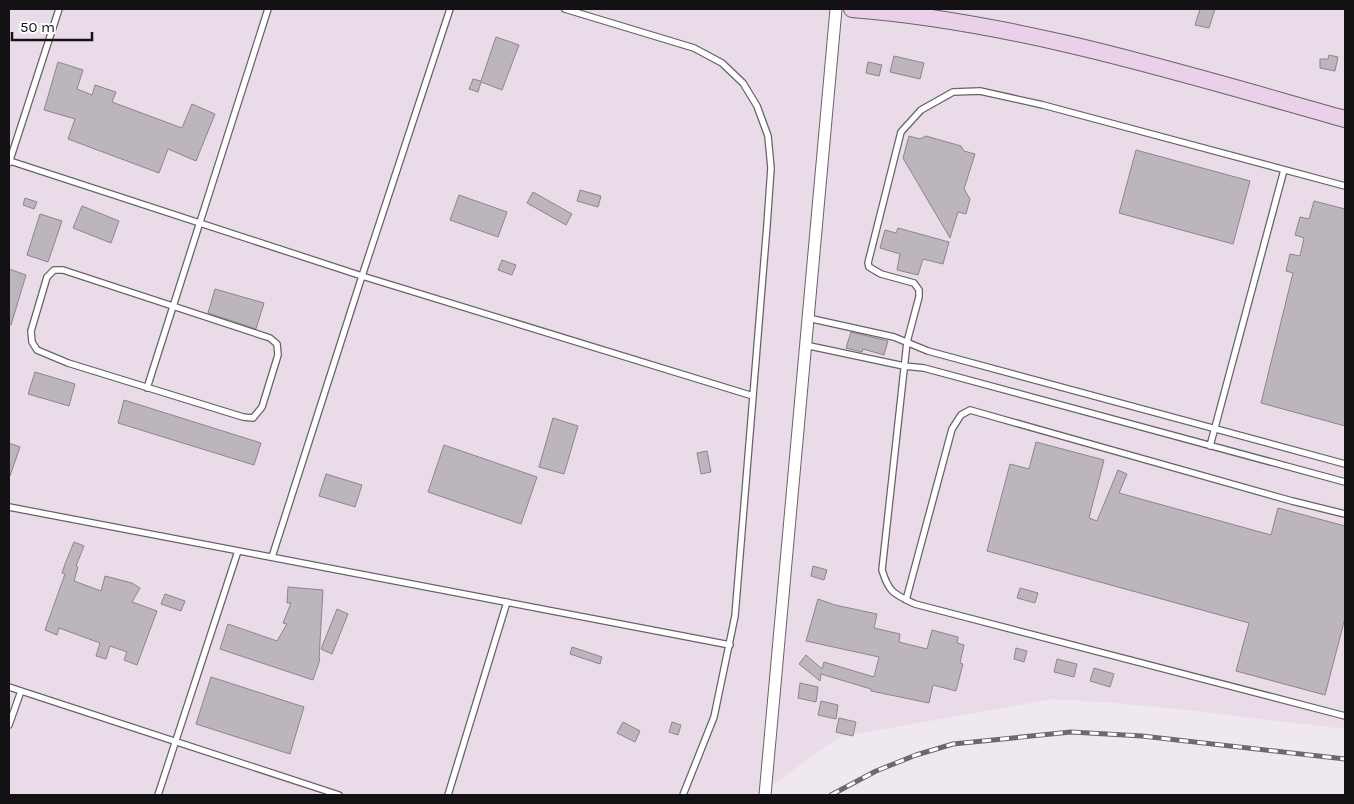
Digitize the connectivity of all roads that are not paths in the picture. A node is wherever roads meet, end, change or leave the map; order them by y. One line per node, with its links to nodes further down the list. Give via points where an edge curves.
1 (59, 9): 8 (lane)
2 (268, 9): 12 (lane)
3 (450, 9): 13 (lane)
4 (565, 9): 20 (lane, via 694,48 722,63 743,83 757,106 768,136 771,168)
5 (836, 9): 15 (street)
6 (852, 9): 7 (main road, via 952,20 1060,43)
7 (1345, 119)
8 (11, 151): 9 (lane)
9 (9, 163): 12 (lane)
10 (1284, 170): 11 (lane); 16 (lane, via 1042,105 980,91 953,92 921,110 901,132 868,263 881,274 914,283 919,290); 21 (lane)
11 (1345, 186)
12 (200, 223): 13 (lane); 14 (lane)
13 (362, 276): 20 (lane); 28 (lane)
14 (173, 306): 19 (lane); 19 (lane, via 270,338 277,344 278,355 262,407 253,418 242,417); 19 (lane, via 63,270 54,270 48,277 31,331 37,350)
15 (808, 318): 16 (lane); 17 (street)
16 (907, 342): 18 (lane); 21 (lane, via 928,351)
17 (806, 345): 18 (lane); 41 (street)
18 (904, 366): 22 (lane, via 924,368); 29 (lane, via 882,570 894,594)
19 (147, 388)
20 (753, 396): 31 (lane)
21 (1214, 429): 22 (lane); 23 (lane)
22 (1210, 446): 24 (lane)
23 (1345, 464)
24 (1345, 482)
25 (9, 507): 27 (lane)
26 (1345, 514): 29 (lane, via 970,410 961,415 952,429)
27 (238, 551): 28 (lane); 36 (lane)
28 (272, 557): 30 (lane)
29 (906, 600): 34 (lane)
30 (507, 602): 31 (lane); 39 (lane)
31 (730, 645): 40 (lane, via 714,717)
32 (9, 687): 33 (lane)
33 (21, 691): 35 (lane); 36 (lane)
34 (1345, 716)
35 (9, 724)
36 (176, 742): 37 (lane); 38 (lane)
37 (158, 795)
38 (339, 795)
39 (448, 795)
40 (684, 795)
41 (765, 795)

